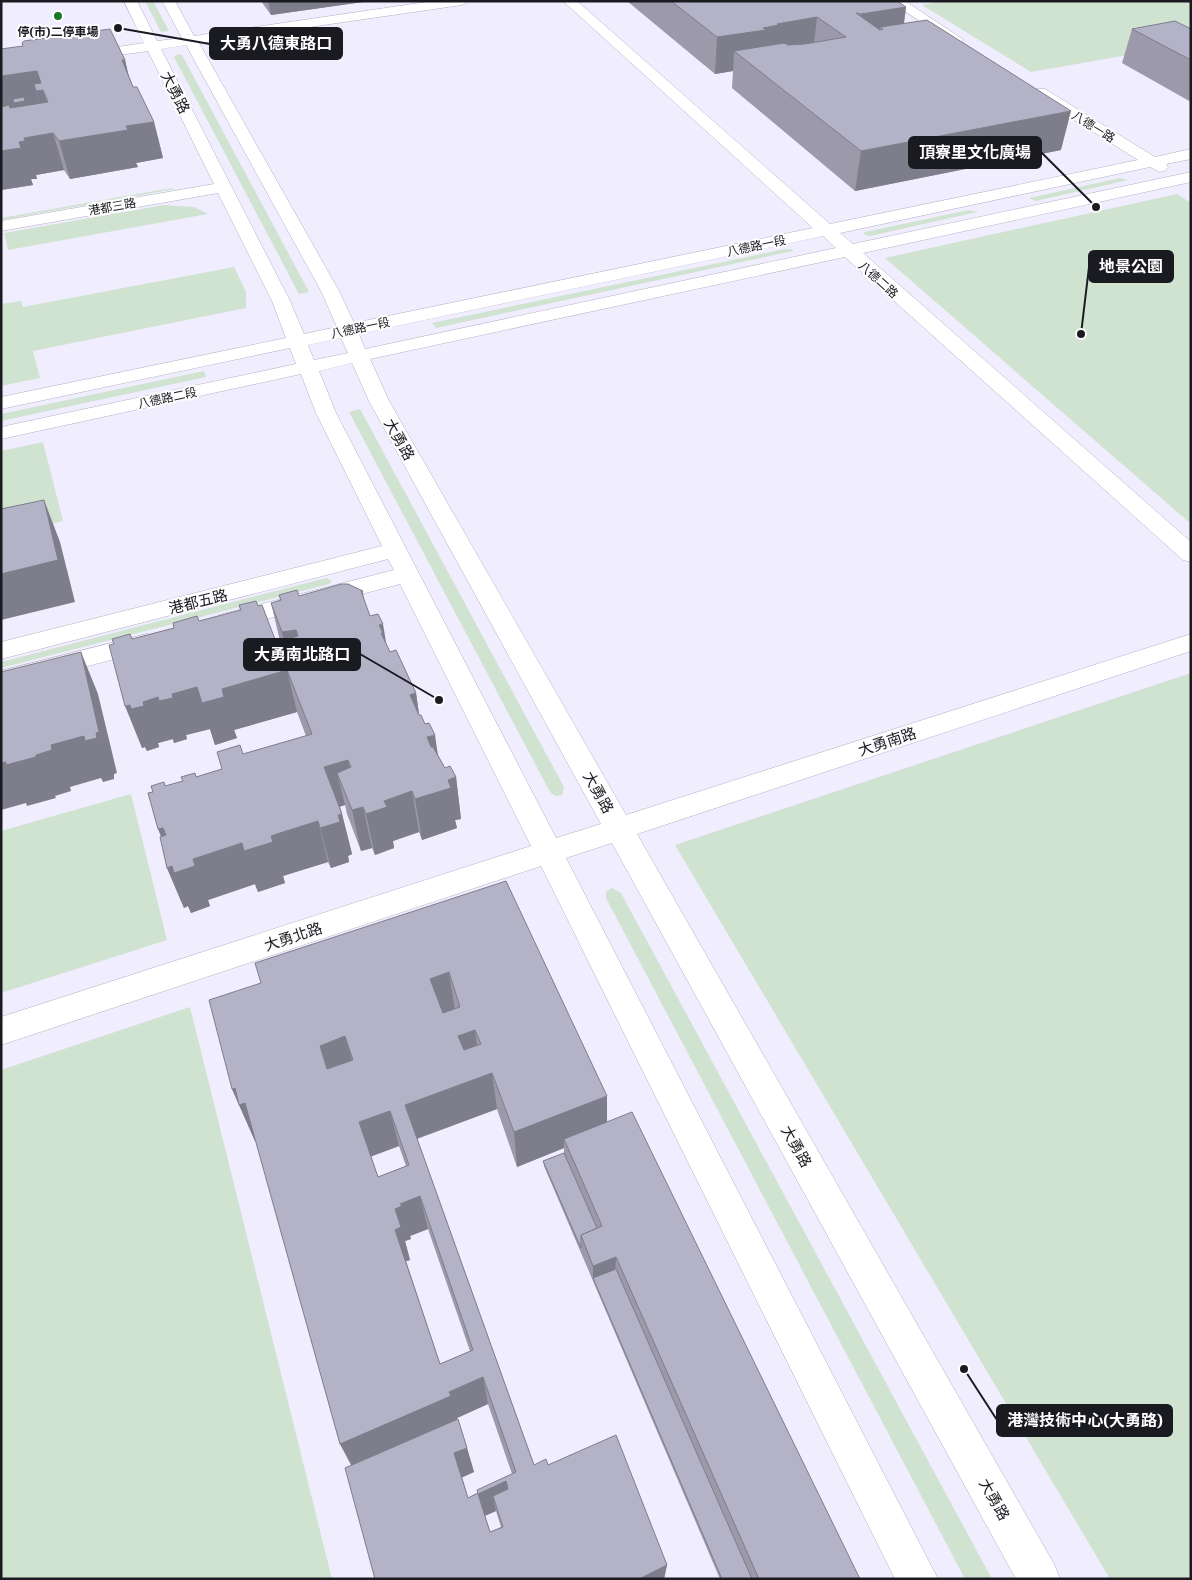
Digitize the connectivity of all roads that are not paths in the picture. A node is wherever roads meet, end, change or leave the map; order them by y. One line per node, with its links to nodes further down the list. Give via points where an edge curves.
1 (130, 1): 7 (street, 大勇路)
2 (168, 1): 6 (street, 大勇路)
3 (462, 1): 6 (street)
4 (569, 1): 19 (street, 八德二路)
5 (896, 1): 8 (street)
6 (190, 41): 7 (street); 22 (street, 大勇路, via 330,291)
7 (152, 46): 9 (street); 13 (street, 大勇路)
8 (970, 48)
9 (66, 59)
10 (1028, 85): 12 (street, 八德一路)
11 (1191, 154): 12 (street, 八德路一段)
12 (1152, 162): 14 (street, 八德一路); 15 (street, 八德路一段)
13 (221, 181): 16 (street, 港都三路); 18 (street, 港都三路); 22 (street, 大勇路, via 281,301)
14 (1187, 181): 17 (street, 八德路一段)
15 (990, 196): 17 (street); 19 (street, 八德路一段)
16 (1, 212)
17 (1016, 215): 20 (street, 八德路一段)
18 (1, 226)
19 (826, 230): 20 (street, 八德二路); 22 (street, 八德路一段)
20 (848, 251): 22 (street, 八德路一段); 25 (street, 八德二路)
21 (322, 335): 22 (street, 八德路二段); 22 (street, 八德路一段)
22 (329, 351): 23 (street, 八德路二段); 24 (street, 八德路二段); 26 (street, 大勇路, via 326,413); 32 (street, 大勇路, via 384,409)
23 (1, 403)
24 (1, 433)
25 (1191, 555)
26 (402, 562): 27 (street, 港都五路); 30 (street, 港都五路); 34 (street, 大勇路)
27 (204, 627)
28 (165, 637): 31 (street, 港都五路)
29 (1191, 642): 32 (street, 大勇南路)
30 (1, 651)
31 (1, 680)
32 (619, 829): 33 (street, 大勇南路); 37 (street, 大勇路)
33 (584, 840): 34 (street, 大勇北路)
34 (548, 852): 35 (street, 大勇北路); 36 (street, 大勇路)
35 (1, 1031)
36 (917, 1579)
37 (1039, 1579)

